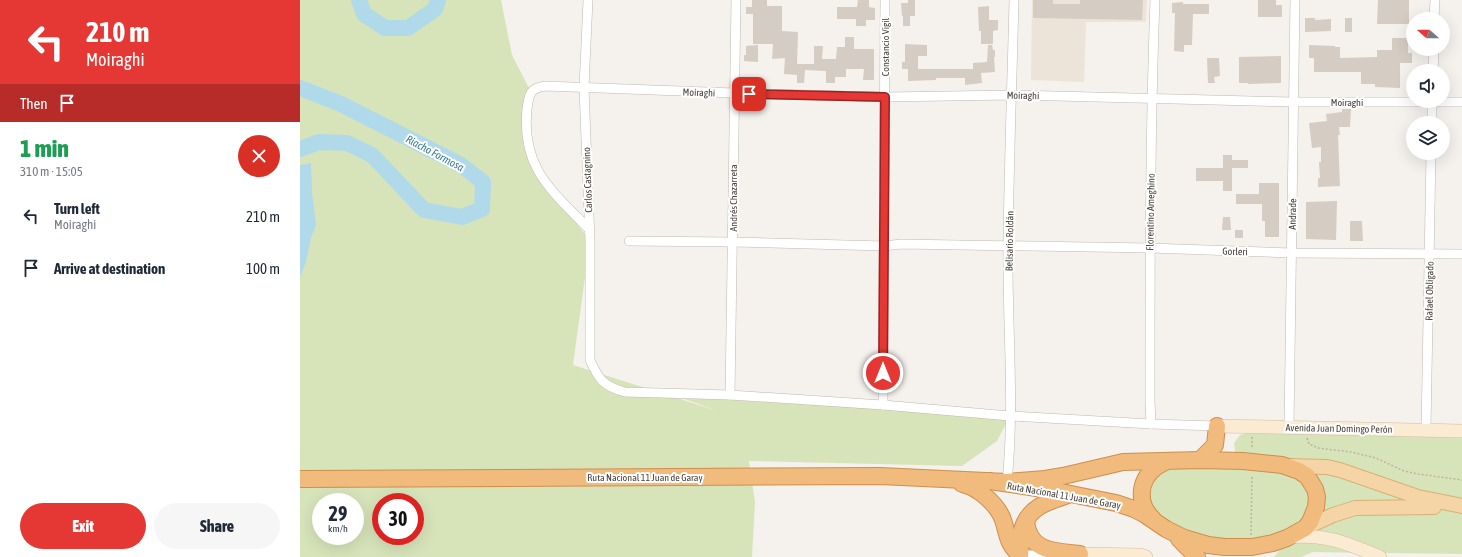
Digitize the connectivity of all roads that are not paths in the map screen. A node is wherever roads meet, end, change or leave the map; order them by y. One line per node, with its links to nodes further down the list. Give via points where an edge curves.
1 (588, 0): 9 (street, Carlos Castagnino)
2 (736, 0): 10 (street, Andrés Chazarreta)
3 (885, 0): 12 (street, Constancio Vigil)
4 (1014, 0): 11 (street, Belisario Roldán)
5 (1154, 0): 13 (street, Florentino Ameghino)
6 (1295, 0): 15 (street, Andrade)
7 (1435, 0): 8 (street)
8 (1434, 12)
9 (584, 88): 10 (street, Moiraghi); 19 (street, Carlos Castagnino); 19 (street, Moiraghi, via 536,87 531,92 526,124 532,157 538,172 546,184)
10 (734, 94): 12 (street, Moiraghi); 21 (street, Andrés Chazarreta)
11 (1012, 95): 12 (street, Moiraghi); 13 (street, Moiraghi); 23 (street, Belisario Roldán)
12 (885, 97): 22 (street, Constancio Vigil)
13 (1152, 97): 15 (street, Moiraghi); 24 (street, Florentino Ameghino)
14 (1406, 101): 15 (street, Moiraghi)
15 (1294, 102): 25 (street, Andrade)
16 (1450, 102): 17 (street, Moiraghi)
17 (1462, 102)
18 (1431, 160): 26 (street, Rafael Obligado)
19 (589, 229): 28 (street, Carlos Castagnino, via 590,360 596,374 612,388 625,392)
20 (629, 241): 21 (street, Gorleri)
21 (733, 242): 22 (street, Gorleri); 28 (street, Andrés Chazarreta)
22 (884, 246): 23 (street, Gorleri); 29 (street, Constancio Vigil)
23 (1008, 246): 24 (street, Gorleri); 30 (street, Belisario Roldán)
24 (1150, 248): 25 (street, Gorleri); 31 (street, Florentino Ameghino)
25 (1291, 253): 26 (street, Gorleri); 33 (street, Andrade)
26 (1429, 254): 27 (street, Gorleri); 34 (street, Rafael Obligado)
27 (1462, 254)
28 (730, 395): 29 (street)
29 (883, 405): 30 (street)
30 (1010, 416): 31 (street); 44 (street, Belisario Roldán)
31 (1151, 424): 32 (street)
32 (1217, 426): 33 (main road, Avenida Juan Domingo Perón); 36 (highway)
33 (1288, 427): 34 (main road, Avenida Juan Domingo Perón)
34 (1426, 430): 35 (main road, Avenida Juan Domingo Perón)
35 (1462, 431)
36 (1214, 445): 37 (highway); 39 (highway)
37 (1200, 460): 38 (highway, Ruta Nacional 11 Juan de Garay); 39 (highway, Ruta Nacional 11 Juan de Garay)
38 (1167, 461): 44 (highway, Ruta Nacional 11 Juan de Garay, via 1116,463 1063,476); 48 (highway, Ruta Nacional 11 Juan de Garay, via 1149,474 1141,492 1146,510)
39 (1226, 461): 40 (highway, Ruta Nacional 11 Juan de Garay)
40 (1282, 466): 46 (main road, via 1327,467 1418,497); 49 (highway, Ruta Nacional 11 Juan de Garay, via 1307,476 1315,489 1316,507 1310,522)
41 (300, 479): 42 (highway, Ruta Nacional 11 Juan de Garay, via 880,476)
42 (937, 479): 43 (highway, Ruta Nacional 11 Juan de Garay); 53 (highway, via 970,485 981,492 1002,518 1010,545)
43 (990, 481): 44 (highway, Ruta Nacional 11 Juan de Garay); 45 (highway, Ruta Nacional 11 Juan de Garay)
44 (1007, 482)
45 (1072, 494): 47 (highway, via 1038,506); 48 (highway, Ruta Nacional 11 Juan de Garay, via 1134,509)
46 (1462, 506): 49 (main road, via 1355,508)
47 (1026, 521): 52 (highway, via 1027,531 1041,547); 53 (highway)
48 (1163, 527): 51 (highway, Ruta Nacional 11 Juan de Garay, via 1194,542); 55 (highway, Ruta Nacional 11 Juan de Garay)
49 (1304, 528): 50 (highway, Ruta Nacional 11 Juan de Garay)
50 (1283, 539): 51 (highway, Ruta Nacional 11 Juan de Garay); 56 (main road, via 1301,536 1327,538)
51 (1257, 552)
52 (1080, 554): 53 (street); 54 (main road)
53 (1020, 556)
54 (1146, 557)
55 (1197, 557)
56 (1380, 557)

